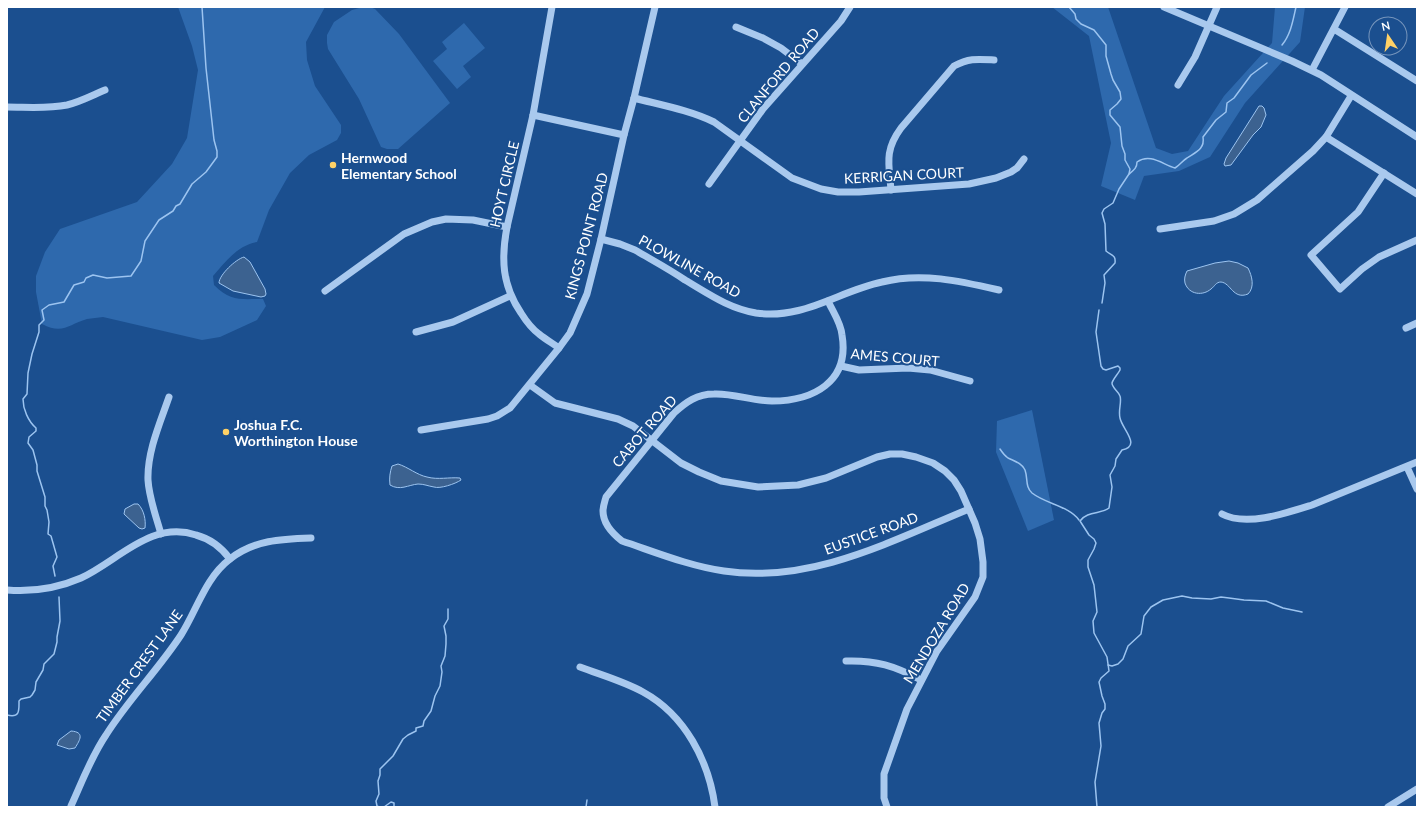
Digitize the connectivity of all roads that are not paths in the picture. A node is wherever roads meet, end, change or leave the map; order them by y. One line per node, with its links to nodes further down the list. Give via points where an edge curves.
1 (552, 7): 19 (street, HOYT CIRCLE)
2 (655, 7): 17 (street, KINGS POINT ROAD)
3 (850, 7): 11 (street, CLANFORD ROAD, via 841,21)
4 (1164, 7): 7 (street)
5 (1217, 7): 7 (street)
6 (1345, 7): 9 (street)
7 (1210, 26): 12 (street); 14 (street, via 1195,58)
8 (736, 27): 11 (street, via 781,48)
9 (1334, 29): 12 (street); 13 (street)
10 (994, 60): 27 (street, via 975,58 954,66 901,128 890,146 888,156)
11 (802, 64): 23 (street, CLANFORD ROAD, via 763,109)
12 (1312, 70): 16 (street)
13 (1417, 81)
14 (1178, 85)
15 (105, 90): 18 (street, via 67,104)
16 (1352, 96): 21 (street); 22 (street)
17 (634, 98): 20 (street, KINGS POINT ROAD); 23 (street, KERRIGAN COURT, via 702,116)
18 (7, 107)
19 (533, 115): 20 (street); 29 (street, HOYT CIRCLE)
20 (624, 135): 31 (street, KINGS POINT ROAD)
21 (1326, 137): 25 (street); 30 (street, via 1257,200 1234,214 1214,221)
22 (1417, 137)
23 (740, 141): 26 (street, CLANFORD ROAD); 27 (street, KERRIGAN COURT, via 792,178 820,189 838,192)
24 (1024, 159): 27 (street, KERRIGAN COURT, via 1011,172 983,181 957,186)
25 (1384, 173): 28 (street); 32 (street, via 1358,212 1311,254 1340,289 1362,268 1379,257)
26 (709, 184)
27 (891, 190)
28 (1417, 194)
29 (507, 227): 34 (street, via 473,220 446,219 432,222 404,234); 35 (street, HOYT CIRCLE, via 503,267)
30 (1160, 229)
31 (601, 239): 36 (street, PLOWLINE ROAD, via 635,250 719,301 738,308 775,314 809,308); 40 (street, KINGS POINT ROAD, via 587,294 570,332)
32 (1417, 240)
33 (999, 290): 36 (street, PLOWLINE ROAD, via 953,280 916,277 882,281)
34 (325, 291)
35 (510, 296): 39 (street, via 453,322); 40 (street, HOYT CIRCLE, via 530,326)
36 (828, 301): 41 (street, CABOT ROAD, via 842,334)
37 (1417, 323): 38 (street)
38 (1406, 328)
39 (416, 332)
40 (559, 348): 43 (street, KINGS POINT ROAD)
41 (841, 366): 42 (street, AMES COURT, via 859,370 930,370); 46 (street, CABOT ROAD, via 830,382 821,389 798,398 771,401 713,394 691,399 674,413)
42 (970, 381)
43 (530, 384): 45 (street, KINGS POINT ROAD, via 510,408 497,416); 46 (street, MENDOZA ROAD, via 555,403 618,419)
44 (169, 397): 52 (street, via 152,448 148,473)
45 (421, 430)
46 (652, 440): 50 (street, MENDOZA ROAD, via 699,472 721,481 758,487 780,487 815,481 890,454 916,457 933,463 944,471 961,491); 54 (street, CABOT ROAD, via 612,488 606,497 603,511 606,523 613,534 622,541)
47 (1417, 462): 48 (street)
48 (1407, 467): 49 (street); 51 (street, via 1296,510 1243,520)
49 (1417, 489)
50 (969, 509): 54 (street, EUSTICE ROAD, via 846,559 806,569 759,574 725,571); 59 (street, MENDOZA ROAD, via 980,539 983,577 975,596 937,651)
51 (1222, 514)
52 (161, 534): 55 (street, via 181,532 202,537 219,546); 56 (street, via 134,545 108,564 80,579 42,589)
53 (311, 538): 55 (street, TIMBER CREST LANE, via 264,542)
54 (661, 554)
55 (230, 559): 61 (street, TIMBER CREST LANE, via 213,576 177,641 106,734)
56 (7, 590)
57 (846, 662): 59 (street, via 872,661 887,664)
58 (580, 667): 62 (street, via 644,692 671,713 700,754 712,786)
59 (921, 680): 63 (street, MENDOZA ROAD, via 907,709 884,774 884,798)
60 (1417, 789): 64 (street)
61 (71, 806)
62 (715, 807)
63 (887, 807)
64 (1388, 807)

